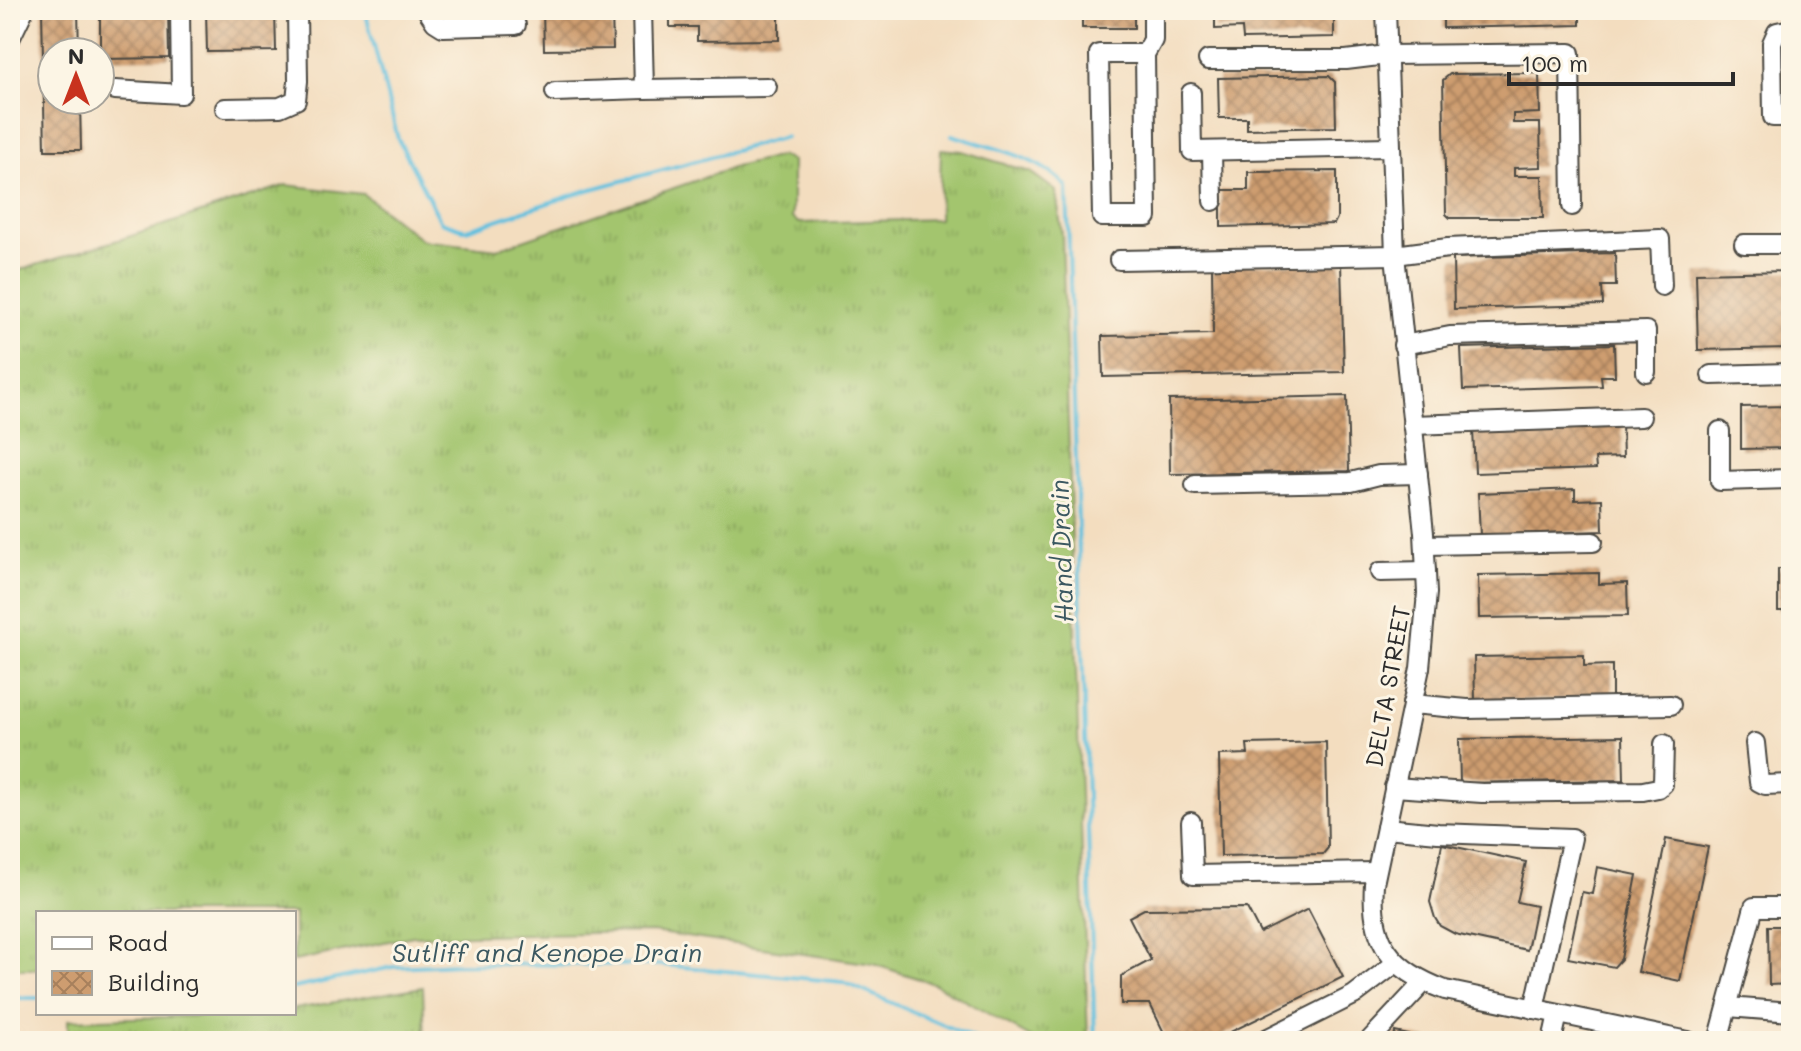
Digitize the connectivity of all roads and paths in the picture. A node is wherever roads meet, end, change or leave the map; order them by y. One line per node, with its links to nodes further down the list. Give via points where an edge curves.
1 (24, 10): 10 (street)
2 (180, 10): 16 (street, via 181,94)
3 (297, 10): 19 (street, via 296,100 280,107)
4 (427, 10): 8 (street, via 443,27)
5 (642, 10): 15 (street)
6 (1153, 10): 11 (street, via 1153,40)
7 (1386, 10): 12 (street, DELTA STREET)
8 (516, 25)
9 (1791, 29): 20 (street, via 1777,32 1772,43 1773,117)
10 (10, 39)
11 (1145, 54): 11 (street, via 1099,54 1102,217 1147,217)
12 (1387, 55): 13 (street); 21 (street, DELTA STREET); 24 (street, via 1570,53)
13 (1208, 60)
14 (767, 87): 15 (street)
15 (644, 89): 17 (street)
16 (116, 90)
17 (555, 92)
18 (1191, 93): 22 (street, via 1192,151)
19 (225, 108)
20 (1791, 117)
21 (1390, 147): 22 (street); 27 (street, DELTA STREET)
22 (1212, 151): 23 (street)
23 (1213, 201)
24 (1572, 206)
25 (1744, 244): 26 (street)
26 (1791, 244)
27 (1395, 255): 28 (street); 29 (street, via 1660,239); 30 (street, DELTA STREET)
28 (1119, 260)
29 (1662, 286)
30 (1403, 345): 31 (street, via 1450,336 1646,331); 35 (street, DELTA STREET)
31 (1646, 372)
32 (1791, 373): 33 (street)
33 (1711, 375)
34 (1641, 417): 35 (street)
35 (1412, 425): 37 (street, DELTA STREET)
36 (1720, 431): 38 (street, via 1720,481)
37 (1418, 474): 39 (street, via 1351,482); 41 (street, DELTA STREET)
38 (1791, 479)
39 (1195, 485)
40 (1593, 542): 41 (street)
41 (1425, 545): 42 (street, DELTA STREET)
42 (1426, 571): 43 (street); 44 (street, DELTA STREET, via 1425,635)
43 (1380, 572)
44 (1412, 704): 45 (street, via 1467,709); 49 (street, DELTA STREET)
45 (1671, 705)
46 (1755, 743): 48 (street, via 1759,782)
47 (1664, 744): 49 (street, via 1663,784 1643,791 1482,793)
48 (1791, 784)
49 (1394, 787): 51 (street, DELTA STREET)
50 (1191, 822): 52 (street, via 1193,875)
51 (1386, 828): 52 (street, DELTA STREET); 57 (street, via 1572,838)
52 (1376, 872): 54 (street, DELTA STREET, via 1373,919)
53 (1791, 907): 56 (street, via 1754,907)
54 (1396, 963): 55 (street, DELTA STREET); 60 (street, via 1354,995)
55 (1424, 982): 57 (street, DELTA STREET); 61 (street)
56 (1728, 1007): 58 (street); 64 (street)
57 (1534, 1009): 59 (street, DELTA STREET)
58 (1791, 1012)
59 (1558, 1014): 62 (street); 63 (street, DELTA STREET)
60 (1262, 1041)
61 (1369, 1041)
62 (1552, 1041)
63 (1688, 1041)
64 (1718, 1041)

